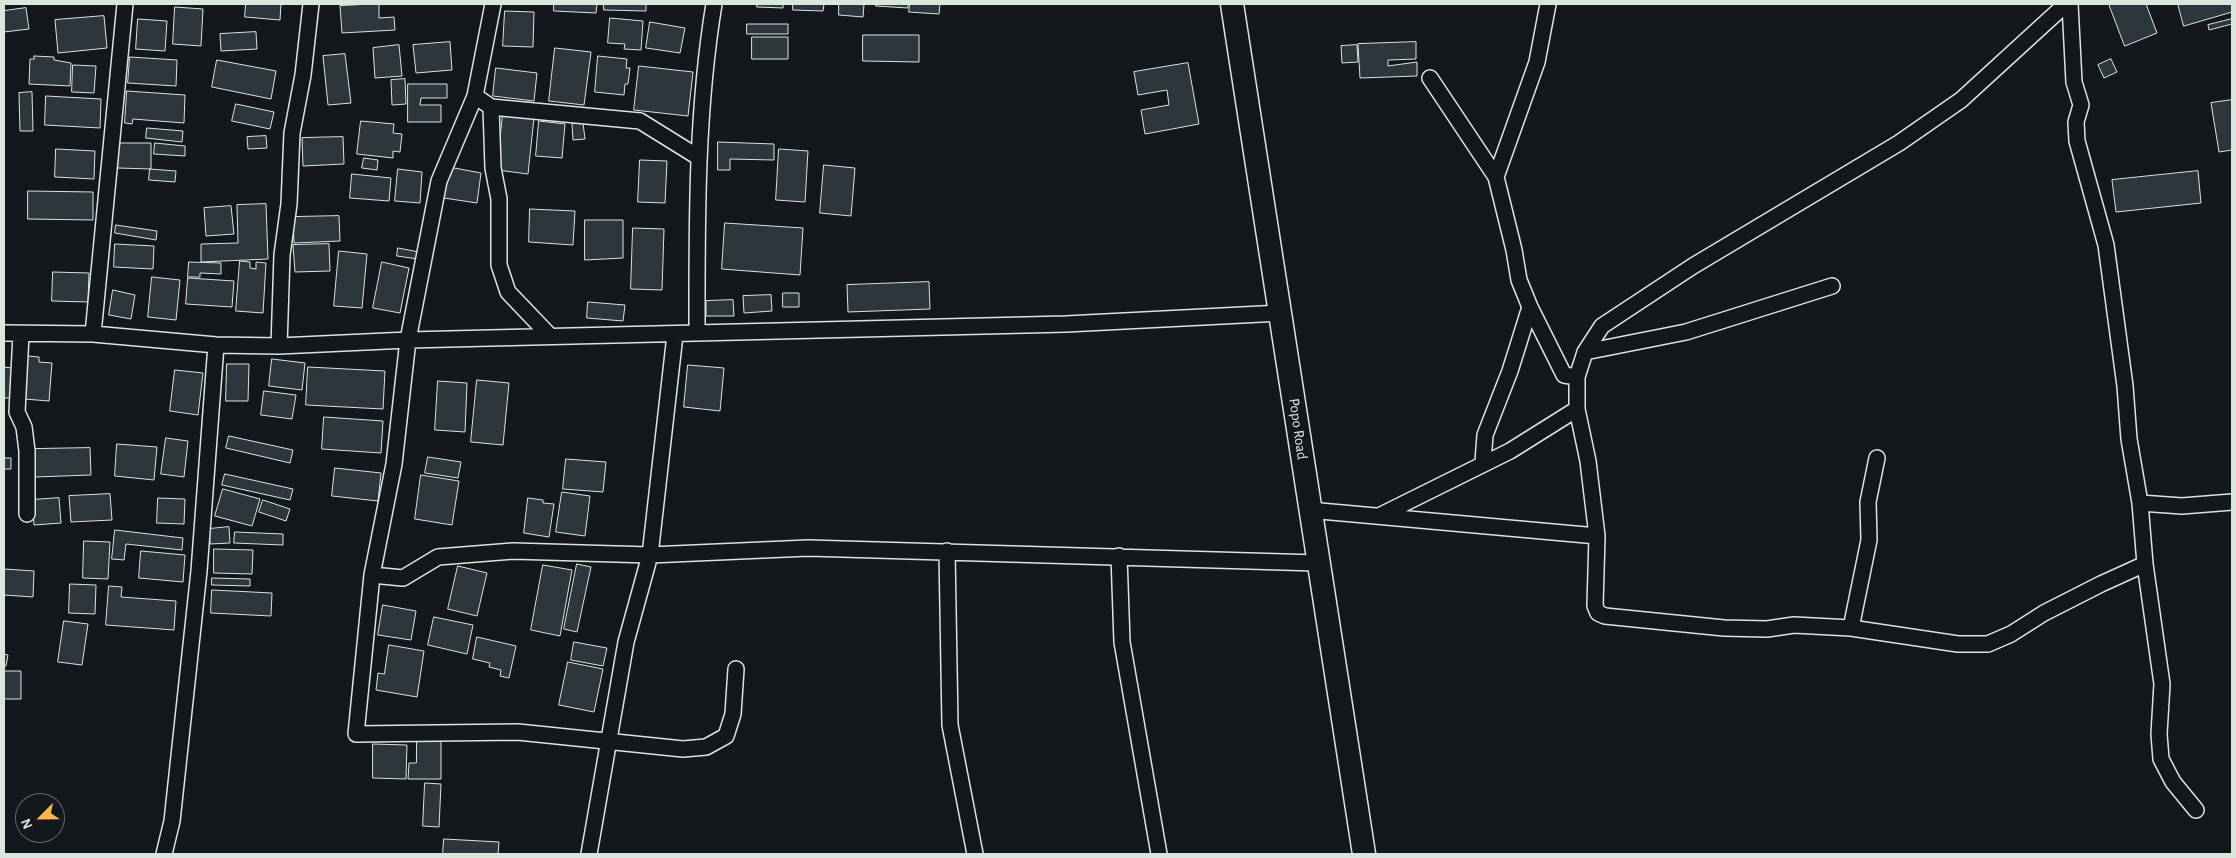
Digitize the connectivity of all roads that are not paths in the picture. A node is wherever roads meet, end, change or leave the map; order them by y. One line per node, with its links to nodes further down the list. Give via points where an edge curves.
1 (125, 4): 20 (street)
2 (311, 4): 25 (street, via 292,133 289,204 282,255)
3 (493, 4): 10 (street)
4 (714, 4): 12 (street, via 706,52)
5 (1232, 4): 16 (main road, Popo Road)
6 (1548, 4): 13 (street, via 1537,62)
7 (2066, 4): 26 (street, via 1961,100 1899,143 1692,266 1602,326)
8 (2070, 4): 32 (street, via 2074,82 2081,105 2076,122 2077,140 2106,245 2129,439)
9 (1430, 78): 13 (street)
10 (475, 96): 11 (street); 23 (street, via 438,181)
11 (491, 107): 12 (street, via 640,121); 22 (street, via 493,168 499,199 499,265 508,292)
12 (698, 157): 18 (street)
13 (1496, 177): 15 (street, via 1519,280)
14 (1832, 286): 26 (street, via 1686,332)
15 (1530, 307): 27 (street, via 1564,375); 30 (street, via 1486,435)
16 (1281, 312): 18 (street, via 1066,324); 33 (main road, Popo Road)
17 (4, 333): 19 (street)
18 (697, 333): 21 (street)
19 (21, 334): 20 (street); 34 (street, via 17,412 24,428 27,451)
20 (93, 334): 24 (street)
21 (675, 335): 22 (street); 38 (street)
22 (550, 336): 23 (street)
23 (408, 340): 25 (street); 42 (street, via 394,464)
24 (216, 345): 25 (street); 47 (street, via 199,571 172,821)
25 (280, 346)
26 (1585, 352): 27 (street)
27 (1577, 377): 28 (street)
28 (1578, 409): 30 (street, via 1510,451); 36 (street)
29 (1877, 458): 43 (street, via 1868,502 1870,540)
30 (1483, 462): 35 (street)
31 (2232, 502): 32 (street, via 2182,506)
32 (2140, 503): 41 (street)
33 (1309, 510): 35 (street); 40 (main road, Popo Road)
34 (26, 514)
35 (1379, 516): 36 (street)
36 (1597, 536): 43 (street, via 1595,606 1598,613 1605,616 1724,628 1767,629 1794,624)
37 (947, 551): 38 (street, via 808,548); 39 (street); 49 (street, via 950,725)
38 (650, 555): 42 (street, via 484,553 438,557 403,578); 45 (street, via 626,642)
39 (1119, 556): 40 (street); 50 (street, via 1122,642)
40 (1317, 562): 51 (main road, Popo Road)
41 (2145, 564): 43 (street, via 1988,644 1958,644); 46 (street, via 2162,684 2158,734 2161,759 2173,782)
42 (372, 575): 45 (street, via 356,734 518,732)
43 (1851, 628)
44 (736, 669): 45 (street, via 733,714 726,736 706,747 683,749)
45 (609, 742): 48 (street)
46 (2196, 810)
47 (164, 854)
48 (589, 854)
49 (975, 854)
50 (1159, 854)
51 (1364, 854)

